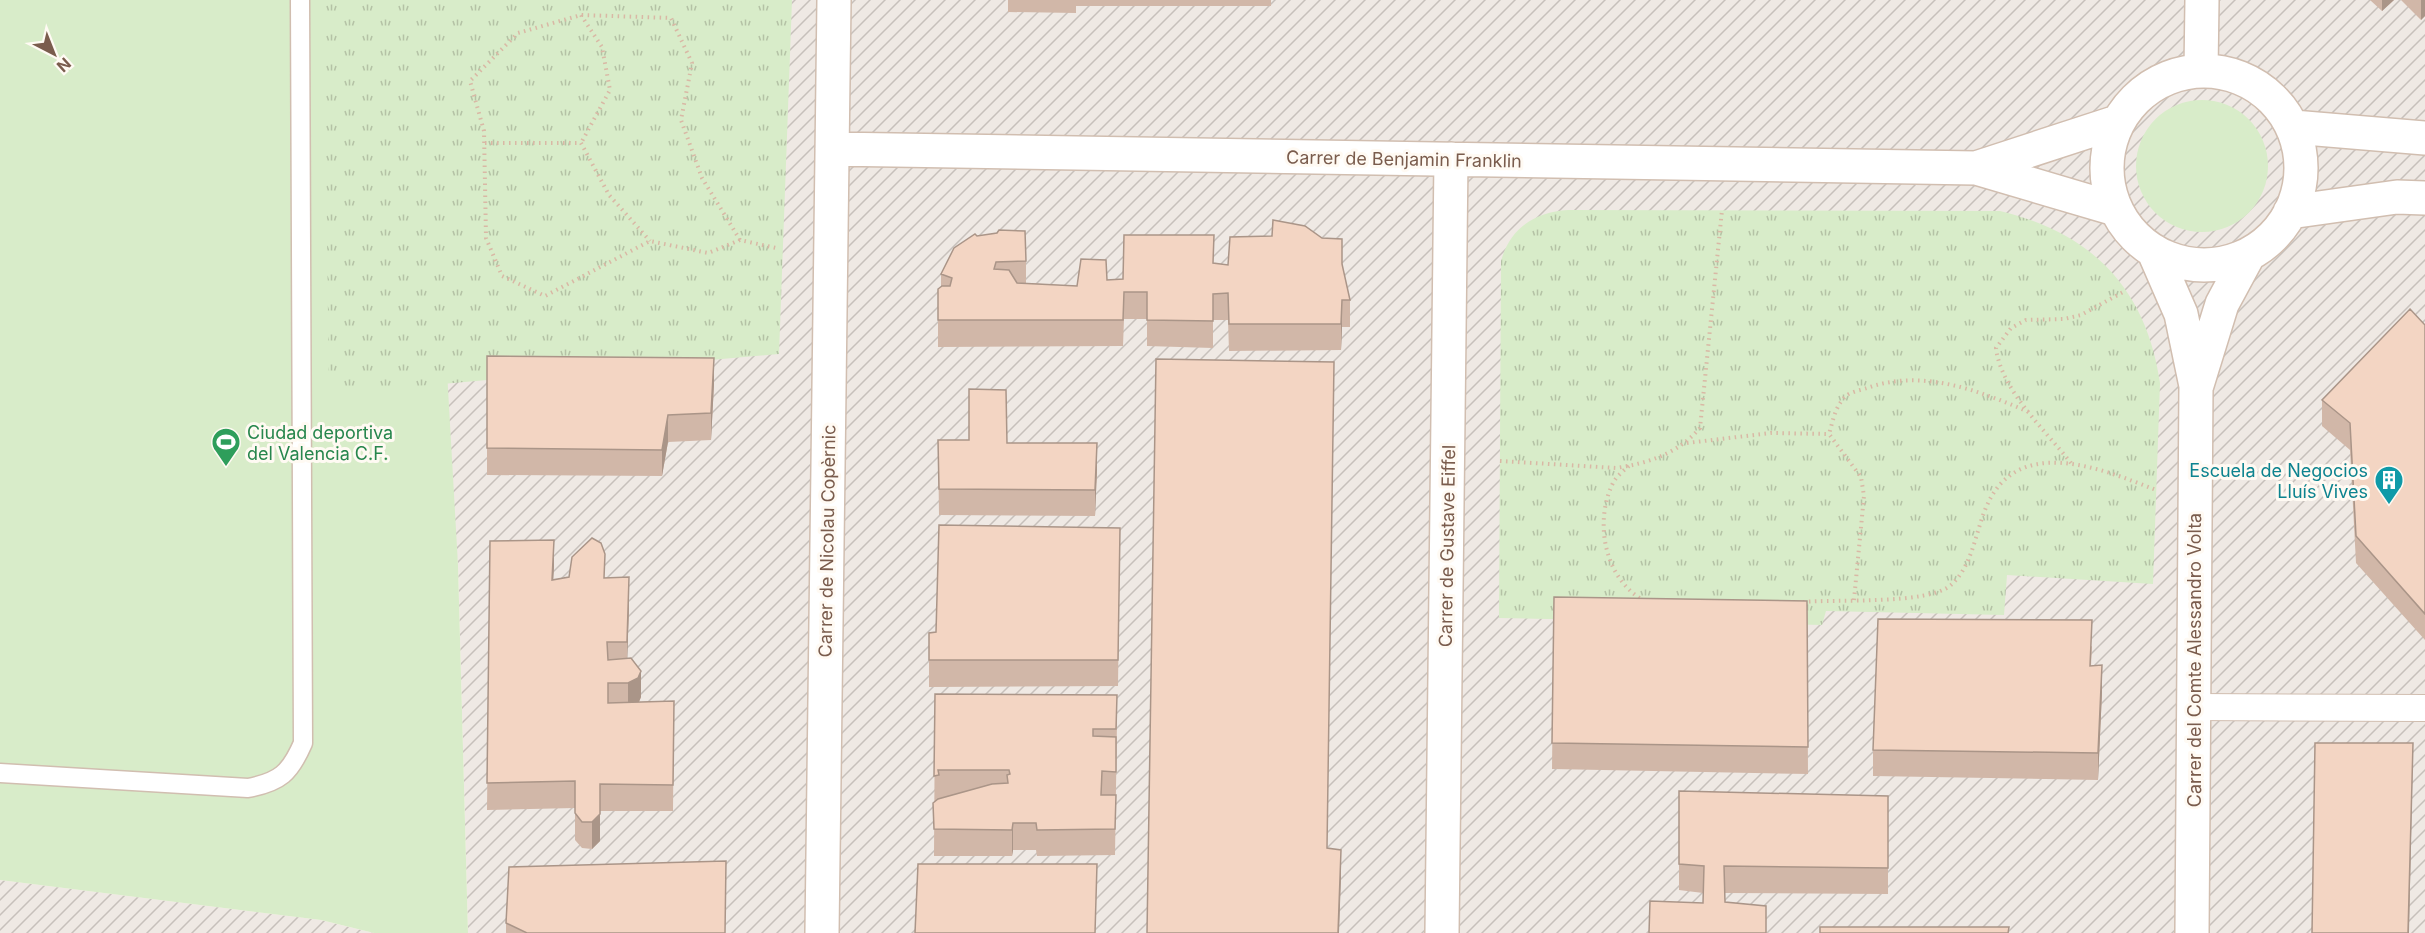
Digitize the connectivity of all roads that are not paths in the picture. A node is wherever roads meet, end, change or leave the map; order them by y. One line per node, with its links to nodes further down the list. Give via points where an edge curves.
1 (300, 0): 19 (lane, via 303,743 293,766 272,783 248,788)
2 (834, 0): 8 (street, Carrer de Nicolau Copèrnic)
3 (2202, 0): 4 (street)
4 (2200, 71): 5 (street, via 2175,74 2152,85); 6 (street, via 2229,73 2255,85 2277,103)
5 (2117, 122): 10 (street, Carrer de Benjamin Franklin); 12 (street, via 2108,151 2107,171)
6 (2292, 127): 7 (street); 13 (street, via 2300,155 2300,184)
7 (2425, 138)
8 (832, 149): 9 (street, Carrer de Benjamin Franklin); 20 (street, Carrer de Nicolau Copèrnic)
9 (1451, 159): 10 (street, Carrer de Benjamin Franklin); 21 (street, Carrer de Gustave Eiffel)
10 (1976, 168): 12 (street, Carrer de Benjamin Franklin)
11 (2425, 198): 13 (street, via 2397,197)
12 (2115, 209): 14 (street, via 2132,234)
13 (2290, 212): 15 (street, via 2273,236)
14 (2154, 252): 15 (street, via 2185,264 2218,264); 16 (street, Carrer del Comte Alessandro Volta, via 2181,314)
15 (2249, 254): 16 (street, Carrer del Comte Alessandro Volta, via 2222,304)
16 (2196, 386): 17 (street, Carrer del Comte Alessandro Volta)
17 (2193, 707): 18 (street); 22 (street, Carrer del Comte Alessandro Volta)
18 (2425, 708)
19 (0, 773)
20 (822, 933)
21 (1442, 933)
22 (2192, 933)

